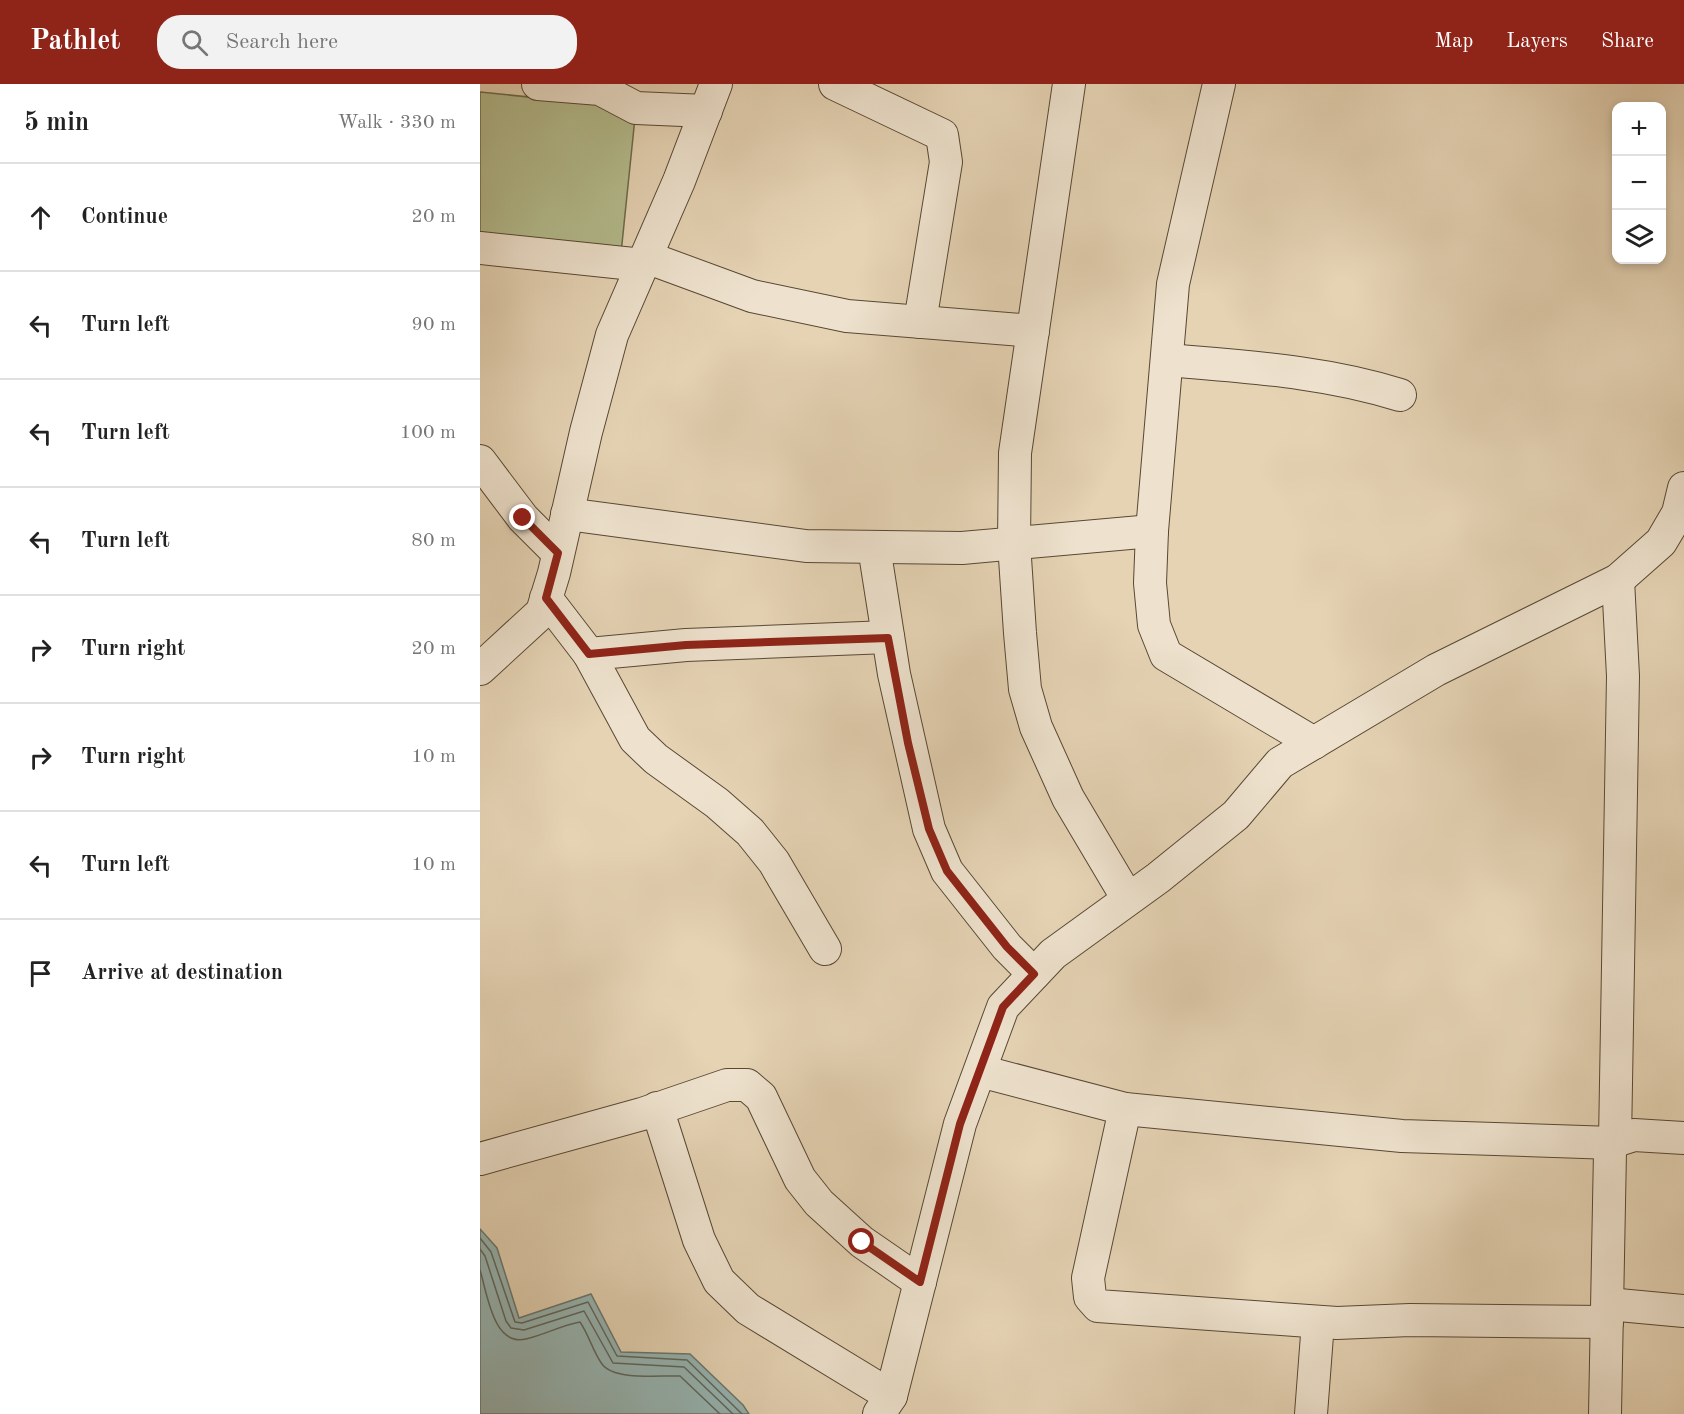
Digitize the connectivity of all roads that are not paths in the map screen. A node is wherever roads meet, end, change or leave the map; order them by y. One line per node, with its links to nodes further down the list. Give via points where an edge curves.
1 (538, 84): 5 (street, via 600,89 636,108)
2 (835, 84): 8 (street, via 942,135 946,162)
3 (1069, 84): 9 (street)
4 (1219, 84): 10 (street, via 1173,284)
5 (711, 98): 7 (street)
6 (480, 248): 7 (street)
7 (645, 261): 8 (street, via 753,296 847,316); 14 (street, via 612,335)
8 (920, 322): 9 (street)
9 (1033, 331): 16 (street, via 1015,453)
10 (1167, 360): 11 (street, via 1295,371 1355,381); 15 (street)
11 (1400, 395)
12 (480, 461): 18 (street, via 523,518)
13 (1684, 488): 19 (street, via 1678,513 1661,542)
14 (567, 514): 17 (street, via 806,546); 18 (street)
15 (1152, 531): 16 (street); 24 (street, via 1150,584 1154,625 1166,655)
16 (1014, 543): 17 (street, via 962,548); 25 (street, via 1025,689 1036,727 1068,798)
17 (874, 547): 21 (street)
18 (558, 553): 20 (street)
19 (1618, 580): 24 (street, via 1436,670); 32 (street, via 1623,676)
20 (546, 598): 22 (street); 23 (street, via 542,612)
21 (888, 638): 22 (street, via 686,645); 27 (street, via 929,829 947,871 1007,947)
22 (589, 654): 26 (street, via 634,739 750,832 774,862)
23 (480, 669)
24 (1314, 743): 25 (street, via 1280,763 1236,815)
25 (1128, 899): 27 (street, via 1053,954)
26 (825, 949)
27 (1034, 974): 28 (street, via 1003,1007)
28 (980, 1071): 30 (street); 34 (street, via 960,1124)
29 (657, 1108): 33 (street); 34 (street, via 727,1085 747,1085 761,1097 800,1179 819,1203 862,1242); 38 (street, via 699,1240 719,1281 748,1309)
30 (1125, 1109): 32 (street, via 1402,1136); 37 (street, via 1088,1278 1090,1296 1098,1306)
31 (1684, 1138): 32 (street, via 1634,1135)
32 (1614, 1142): 36 (street, via 1608,1170)
33 (480, 1159)
34 (920, 1282): 38 (street)
35 (1684, 1311): 36 (street)
36 (1608, 1313): 37 (street); 40 (street)
37 (1318, 1322): 39 (street)
38 (885, 1405)
39 (1311, 1414)
40 (1605, 1414)

